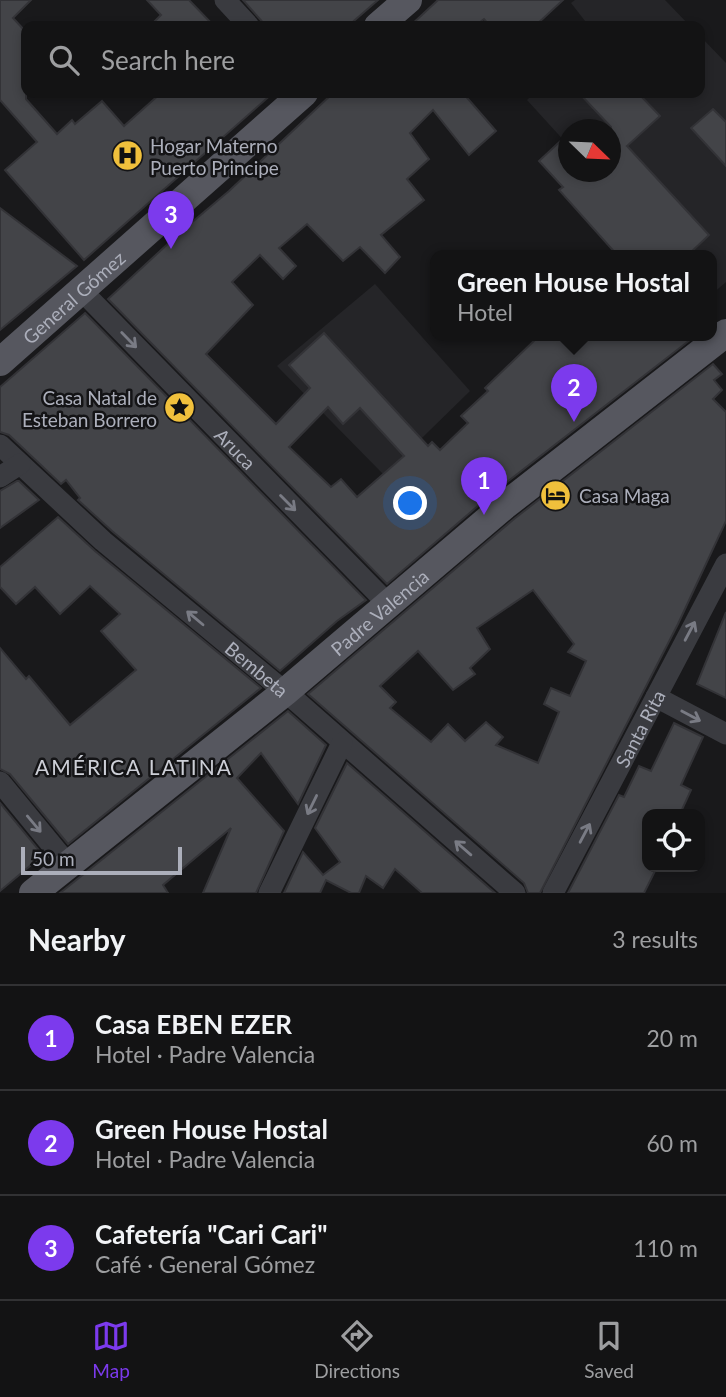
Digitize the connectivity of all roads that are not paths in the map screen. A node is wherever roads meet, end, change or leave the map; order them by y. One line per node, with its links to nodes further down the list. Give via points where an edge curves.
1 (225, 0): 3 (street)
2 (408, 0): 4 (main road)
3 (244, 21)
4 (385, 21)
5 (298, 98): 6 (main road, General Gómez)
6 (82, 291): 8 (main road, General Gómez); 13 (street, Aruca, one-way to 13)
7 (716, 341): 13 (main road, Padre Valencia, via 504,506)
8 (0, 362)
9 (0, 445): 10 (street, Bembeta)
10 (20, 464): 11 (street); 14 (street, Bembeta, one-way to 10, via 103,541)
11 (0, 477)
12 (726, 564): 15 (street, Santa Rita, one-way to 12)
13 (389, 605): 14 (main road, Padre Valencia)
14 (285, 692): 17 (street, Bembeta); 19 (main road, Padre Valencia)
15 (656, 697): 16 (street, one-way to 16); 23 (street, Santa Rita, one-way to 15)
16 (726, 734)
17 (342, 743): 21 (street, one-way to 21); 22 (street, Bembeta, one-way to 17)
18 (0, 782): 19 (street, one-way to 19)
19 (69, 866): 20 (main road, Padre Valencia)
20 (33, 893)
21 (269, 893)
22 (515, 893)
23 (553, 893)

